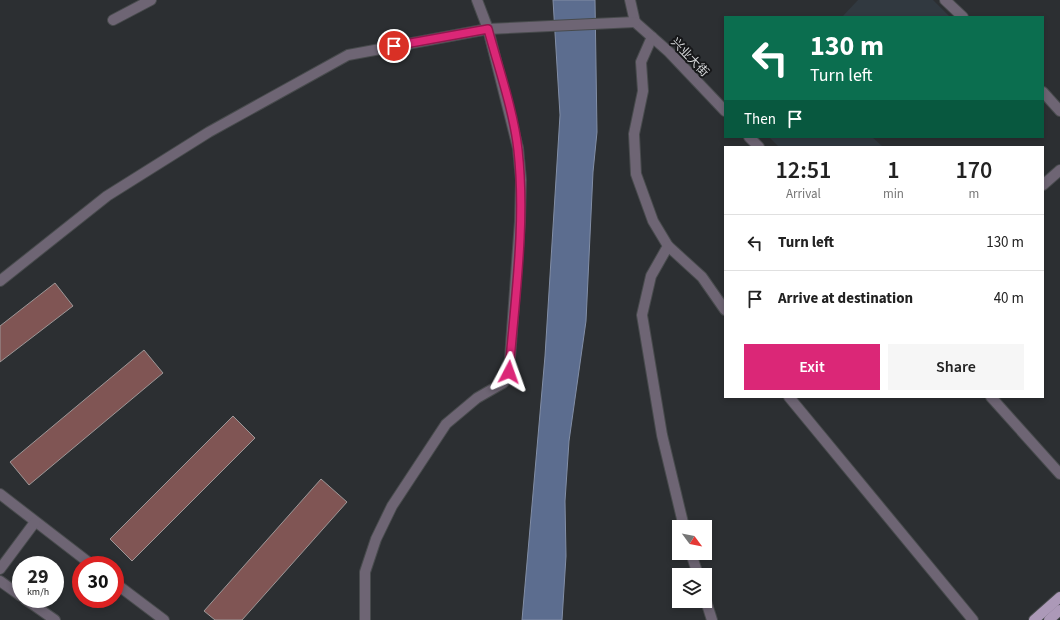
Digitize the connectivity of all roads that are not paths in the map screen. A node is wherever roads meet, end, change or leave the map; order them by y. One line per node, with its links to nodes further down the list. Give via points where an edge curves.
1 (151, 0): 6 (street)
2 (477, 0): 8 (street)
3 (630, 0): 7 (street)
4 (945, 0): 5 (street)
5 (962, 16)
6 (113, 20)
7 (635, 22): 8 (street); 9 (street, 兴业大街)
8 (488, 29): 18 (street, via 348,55 209,132 107,196); 37 (street, via 518,148 521,180 508,378 446,424 392,506 376,539 365,572)
9 (652, 37): 11 (street, 兴业大街); 17 (street, via 642,62 643,91 634,134 636,174 653,221)
10 (1044, 93): 12 (street)
11 (724, 110)
12 (1060, 111)
13 (750, 138): 14 (street)
14 (758, 146)
15 (1060, 170): 16 (street)
16 (1044, 185)
17 (668, 246): 19 (street, via 702,277); 24 (street, via 651,276 642,315 662,434)
18 (0, 281)
19 (724, 309)
20 (790, 398): 39 (street)
21 (992, 398): 22 (street)
22 (1060, 474)
23 (0, 494): 25 (street)
24 (682, 520)
25 (35, 522): 26 (street); 27 (street)
26 (80, 556)
27 (0, 569)
28 (0, 581): 29 (street)
29 (12, 590)
30 (124, 590): 35 (street)
31 (1060, 597): 40 (main road)
32 (38, 608): 36 (street)
33 (708, 608): 38 (street)
34 (1060, 610): 41 (main road)
35 (158, 618)
36 (55, 620)
37 (365, 620)
38 (712, 620)
39 (973, 620)
40 (1034, 620)
41 (1049, 620)

